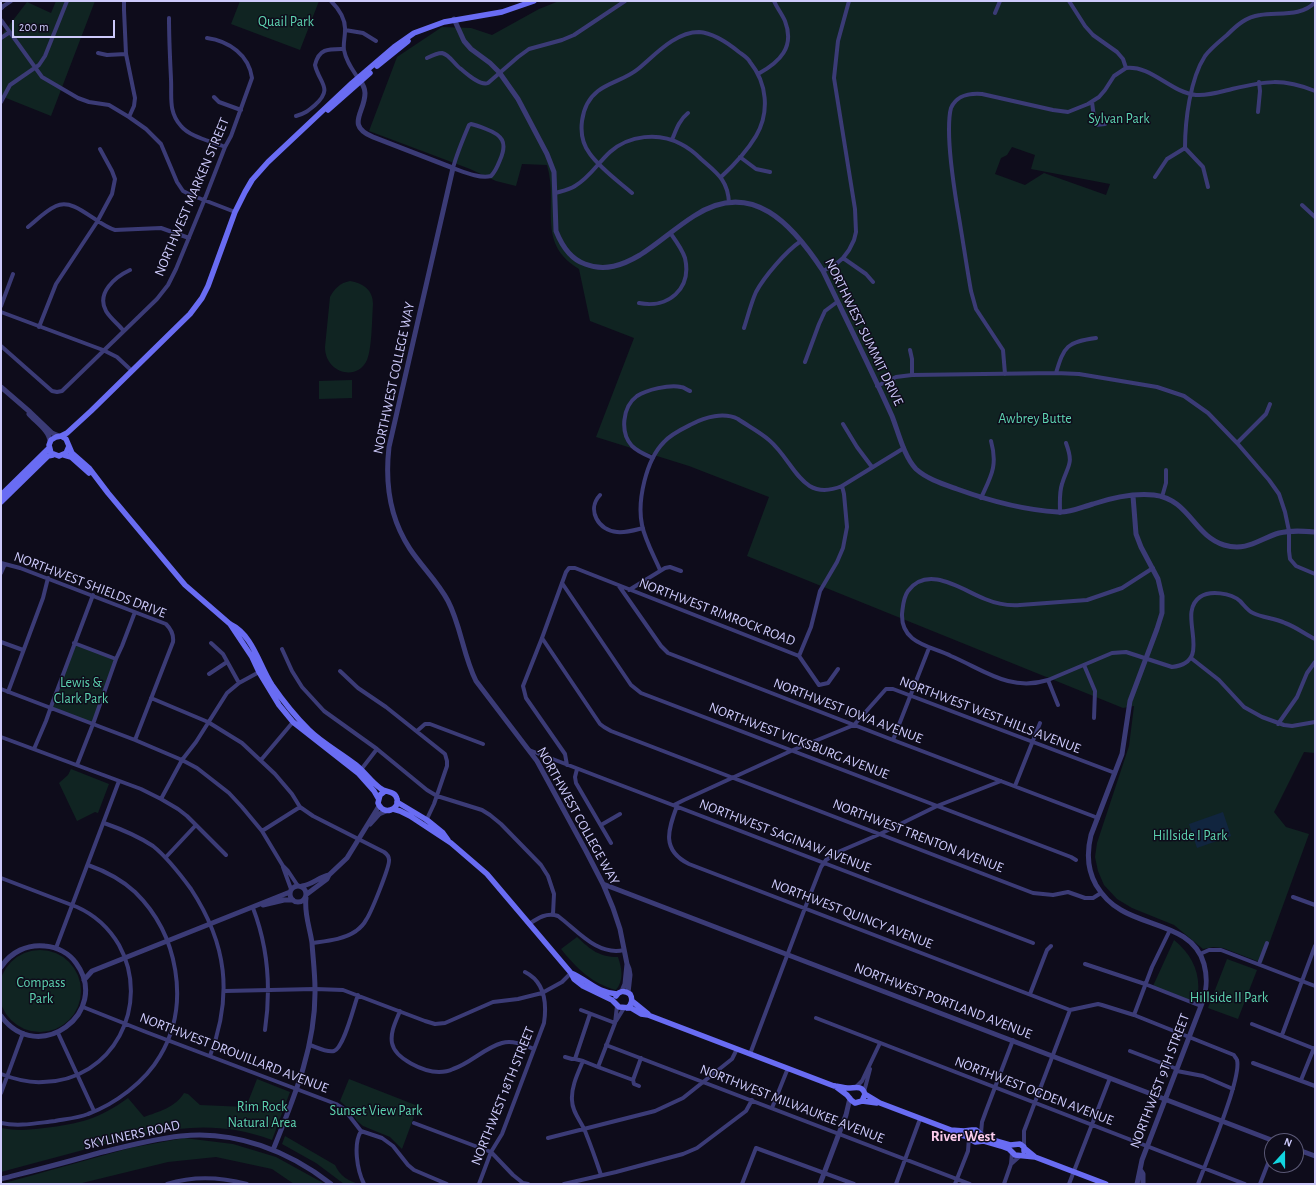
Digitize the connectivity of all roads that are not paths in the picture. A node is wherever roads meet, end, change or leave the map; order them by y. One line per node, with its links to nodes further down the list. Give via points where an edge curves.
1 (11, 1): 12 (street)
2 (67, 1): 26 (street, via 45,56)
3 (124, 1): 24 (street)
4 (331, 1): 17 (street, via 343,17)
5 (534, 1): 15 (main road, via 502,12)
6 (625, 1): 28 (street, via 574,35 529,49)
7 (774, 1): 29 (street, via 787,26 788,41 779,60)
8 (849, 1): 66 (street, via 838,41 834,78 856,224 854,240)
9 (1000, 1): 13 (street)
10 (1069, 1): 27 (street, via 1085,26 1117,52)
11 (1315, 2): 33 (street, via 1300,12 1253,16 1238,24 1205,56)
12 (2, 7)
13 (995, 13)
14 (169, 18): 44 (street, via 168,46 172,81 170,95 175,118 181,127 192,134)
15 (454, 19): 28 (street, NORTHWEST SUMMIT DRIVE, via 464,41); 30 (main road, via 419,32)
16 (1, 20): 18 (street)
17 (346, 30): 21 (street, via 363,33); 22 (street)
18 (10, 32): 19 (street); 26 (street)
19 (1, 38)
20 (206, 38): 37 (street, NORTHWEST MARKEN STREET, via 215,39 234,48 250,69 252,82)
21 (376, 41)
22 (344, 49): 30 (street, via 347,61); 40 (street, via 324,51 319,56 315,65 323,83 324,96 305,114)
23 (98, 54): 24 (street)
24 (126, 54): 41 (street, via 135,98)
25 (427, 58): 28 (street, via 440,53 447,55 460,69 485,84)
26 (34, 68): 35 (street, via 10,85); 41 (street, via 47,81 78,98 109,105)
27 (1126, 68): 33 (street, via 1142,69); 36 (street, via 1114,76 1105,90)
28 (499, 72): 54 (street, NORTHWEST SUMMIT DRIVE, via 518,99 548,154 554,172)
29 (758, 74): 47 (street, via 765,95 765,111 756,136); 48 (street, via 750,61 712,36 695,32 680,36 633,72 599,90 588,102 581,126 585,145)
30 (359, 80): 49 (street, via 365,92 358,121 364,132); 59 (main road, via 258,172)
31 (1259, 82): 32 (street, via 1288,82); 33 (street, via 1210,94); 38 (street)
32 (1315, 92)
33 (1191, 94): 45 (street, via 1185,128)
34 (214, 97): 37 (street, via 219,102)
35 (1, 102)
36 (1092, 102): 42 (street, via 1096,125); 85 (street, via 1064,112 972,93 961,96 950,112 952,172 971,291 976,309 1003,350)
37 (241, 110): 44 (street, NORTHWEST MARKEN STREET)
38 (1258, 112)
39 (688, 113): 43 (street, via 677,126)
40 (296, 116)
41 (128, 117): 56 (street, via 146,129 161,144 183,191)
42 (1105, 124)
43 (672, 140): 48 (street, via 654,137 629,140 617,147); 51 (street, via 689,149)
44 (225, 146): 56 (street, NORTHWEST MARKEN STREET)
45 (1185, 148): 52 (street, via 1167,159); 53 (street, via 1203,167)
46 (100, 149): 61 (street, via 115,178 112,194)
47 (740, 157): 50 (street, via 756,169); 51 (street)
48 (599, 164): 54 (street, via 576,186); 55 (street)
49 (454, 168): 49 (street, NORTHWEST COLLEGE WAY, via 476,175 491,176 503,153 504,146 500,137 494,132 473,124 469,125); 173 (street, NORTHWEST COLLEGE WAY, via 389,447 389,490 404,539 439,586 455,616 465,654 476,681)
50 (770, 172)
51 (721, 177): 57 (street, via 727,189)
52 (1155, 177)
53 (1208, 187)
54 (555, 193): 63 (street, NORTHWEST SUMMIT DRIVE, via 555,222 559,240 570,255 583,264 606,268 617,266 628,262)
55 (632, 193)
56 (204, 201): 59 (street); 64 (street, NORTHWEST MARKEN STREET)
57 (729, 203): 63 (street, NORTHWEST SUMMIT DRIVE, via 707,209); 65 (street, NORTHWEST SUMMIT DRIVE, via 746,203 767,210)
58 (1302, 205): 60 (street)
59 (235, 212): 83 (main road, via 202,298 190,314)
60 (1315, 217)
61 (97, 222): 62 (street, via 78,208 64,204 50,209); 64 (street, via 115,230 161,228); 75 (street, via 58,280)
62 (28, 227)
63 (670, 234): 72 (street, via 684,257 685,281 670,300 648,305)
64 (188, 238): 77 (street, NORTHWEST MARKEN STREET, via 168,285 157,299)
65 (801, 241): 68 (street, NORTHWEST SUMMIT DRIVE); 76 (street, via 789,249 756,292)
66 (843, 258): 68 (street); 70 (street)
67 (130, 270): 77 (street, via 108,286 103,301 107,312)
68 (823, 271): 71 (street, NORTHWEST SUMMIT DRIVE)
69 (13, 274): 73 (street)
70 (873, 282)
71 (837, 302): 82 (street, via 825,312); 87 (street, NORTHWEST SUMMIT DRIVE)
72 (639, 303)
73 (1, 306)
74 (1, 312): 75 (street)
75 (39, 327): 80 (street)
76 (744, 328)
77 (123, 330): 80 (street, NORTHWEST MARKEN STREET)
78 (1096, 338): 84 (street, via 1079,340 1066,347)
79 (1, 346): 80 (street, NORTHWEST MARKEN STREET, via 52,391 57,392 66,388)
80 (103, 350): 83 (street, via 117,357)
81 (910, 350): 86 (street)
82 (805, 362)
83 (132, 371): 92 (main road)
84 (1056, 373): 85 (street); 97 (street, via 1150,385 1184,396 1208,413)
85 (1005, 374): 86 (street)
86 (912, 375): 87 (street, via 896,377)
87 (877, 386): 100 (street, NORTHWEST SUMMIT DRIVE)
88 (1, 387): 91 (street)
89 (690, 391): 103 (street, via 681,387 655,389 636,397 629,405 624,427 627,439 637,450)
90 (1270, 404): 97 (street, via 1266,414)
91 (22, 405): 94 (street, via 52,433); 99 (street, via 50,437)
92 (91, 411): 94 (main road); 98 (main road, via 73,432)
93 (843, 424): 104 (street)
94 (60, 436): 98 (main road); 99 (main road, via 54,438)
95 (991, 441): 112 (street, via 993,468)
96 (1066, 443): 114 (street, via 1071,463 1062,485)
97 (1237, 443): 116 (street, via 1279,494 1286,512)
98 (68, 444): 102 (main road, via 68,451); 106 (main road, via 72,453)
99 (49, 445): 101 (main road); 108 (main road)
100 (904, 448): 104 (street); 112 (street, NORTHWEST SUMMIT DRIVE, via 914,467 922,473 945,485)
101 (53, 455): 102 (main road); 113 (main road, via 48,456)
102 (64, 455): 106 (main road, via 71,457)
103 (653, 458): 107 (street, via 664,441 675,433 703,419 727,415 738,419 769,440 806,485 826,491); 115 (street, via 641,496)
104 (872, 467): 107 (street)
105 (1166, 470): 111 (street)
106 (98, 480): 146 (main road, via 185,585 230,624)
107 (842, 486): 138 (street, via 846,527 843,548 820,591 811,627)
108 (1, 495)
109 (600, 495): 115 (street, via 595,502 594,511 598,521 606,529 620,533)
110 (1133, 496): 111 (street, NORTHWEST SUMMIT DRIVE); 114 (street, NORTHWEST SUMMIT DRIVE, via 1113,498); 119 (street, via 1136,534)
111 (1162, 497): 116 (street, NORTHWEST SUMMIT DRIVE, via 1183,509 1205,534 1224,545 1247,546)
112 (982, 498): 114 (street, NORTHWEST SUMMIT DRIVE)
113 (1, 502)
114 (1060, 513)
115 (643, 528): 120 (street)
116 (1289, 531): 117 (street, NORTHWEST SUMMIT DRIVE); 123 (street, via 1290,559 1296,566)
117 (1315, 532)
118 (3, 564): 122 (street); 124 (street, NORTHWEST SHIELDS DRIVE)
119 (1153, 568): 135 (street, via 1122,588 1087,600 1010,606 996,603 941,580 918,582 908,591 903,603 902,618 913,640); 139 (street, via 1161,588 1163,605)
120 (660, 570): 121 (street, via 670,567); 127 (street)
121 (681, 571)
122 (1, 573)
123 (1315, 574)
124 (48, 578): 128 (street, NORTHWEST SHIELDS DRIVE); 137 (street)
125 (562, 583): 126 (street, NORTHWEST RIMROCK ROAD, via 569,568 575,568); 130 (street); 174 (street, NORTHWEST VICKSBURG AVENUE, via 631,684 641,692)
126 (619, 586): 127 (street, NORTHWEST RIMROCK ROAD); 164 (street, NORTHWEST IOWA AVENUE, via 668,653)
127 (629, 590): 138 (street, NORTHWEST RIMROCK ROAD)
128 (93, 595): 129 (street, NORTHWEST SHIELDS DRIVE); 133 (street)
129 (135, 612): 141 (street); 154 (street, NORTHWEST SHIELDS DRIVE, via 166,624 173,634 173,642)
130 (542, 638): 178 (street, via 524,681 524,694 565,754); 182 (street, NORTHWEST TRENTON AVENUE, via 604,728)
131 (1315, 639): 140 (street, via 1284,622 1252,613 1238,600 1212,592 1199,597 1191,612 1194,644)
132 (1, 642): 137 (street)
133 (74, 643): 141 (street); 156 (street)
134 (211, 643): 142 (street)
135 (929, 648): 149 (street, via 1011,683 1027,684); 153 (street)
136 (282, 649): 172 (street, via 292,671 311,699 335,720)
137 (23, 650): 152 (street)
138 (799, 656): 145 (street, NORTHWEST RIMROCK ROAD, via 819,685 828,683)
139 (1146, 658): 140 (street, via 1172,666 1179,666); 144 (street, via 1119,651); 181 (street, via 1130,701 1124,746)
140 (1190, 658): 163 (street, via 1219,680 1244,707)
141 (116, 659): 162 (street)
142 (228, 662): 148 (street); 150 (street)
143 (1315, 662): 163 (street, via 1307,673 1297,697)
144 (1084, 664): 149 (street); 157 (street, via 1096,691)
145 (838, 669)
146 (261, 671): 150 (street); 159 (main road, via 279,705); 180 (main road, via 310,731)
147 (340, 671): 165 (street, via 358,688)
148 (209, 674)
149 (1048, 680): 155 (street)
150 (239, 683): 158 (street, via 227,693)
151 (1, 689): 152 (street)
152 (8, 692): 156 (street)
153 (910, 695): 164 (street, NORTHWEST WEST HILLS AVENUE, via 886,689); 168 (street); 169 (street, NORTHWEST WEST HILLS AVENUE)
154 (151, 698): 158 (street); 167 (street, NORTHWEST SHIELDS DRIVE)
155 (1058, 705)
156 (50, 708): 162 (street); 171 (street)
157 (1094, 718)
158 (208, 722): 175 (street); 176 (street, via 242,743)
159 (293, 722): 176 (street); 180 (main road)
160 (1315, 722): 163 (street, via 1292,726)
161 (1040, 723): 169 (street)
162 (93, 724): 167 (street); 177 (street)
163 (1278, 724)
164 (854, 725): 168 (street, NORTHWEST IOWA AVENUE); 174 (street, NORTHWEST WEST HILLS AVENUE)
165 (417, 731): 170 (street, via 425,724 430,724); 187 (street, via 441,751 447,761)
166 (1, 737): 171 (street)
167 (135, 740): 175 (street)
168 (893, 740): 184 (street, NORTHWEST IOWA AVENUE)
169 (1033, 742): 181 (street, NORTHWEST WEST HILLS AVENUE); 185 (street)
170 (483, 744)
171 (34, 749): 177 (street)
172 (377, 749): 180 (street); 187 (street)
173 (529, 750): 178 (street, NORTHWEST SAGINAW AVENUE); 216 (street, NORTHWEST COLLEGE WAY, via 555,792)
174 (793, 750): 182 (street, NORTHWEST WEST HILLS AVENUE); 193 (street, NORTHWEST VICKSBURG AVENUE)
175 (182, 760): 189 (street); 204 (street, via 197,768 229,793)
176 (261, 760): 194 (street, via 292,794)
177 (77, 765): 183 (street)
178 (567, 765): 179 (street, NORTHWEST SAGINAW AVENUE)
179 (577, 769): 192 (street, NORTHWEST SAGINAW AVENUE); 202 (street, via 576,783)
180 (360, 771): 186 (main road, via 378,788); 188 (main road)
181 (1115, 773): 198 (street)
182 (733, 778): 192 (street, NORTHWEST WEST HILLS AVENUE); 205 (street, NORTHWEST TRENTON AVENUE)
183 (119, 781): 189 (street); 200 (street)
184 (1001, 781): 185 (street, NORTHWEST IOWA AVENUE); 193 (street)
185 (1015, 786): 198 (street, NORTHWEST IOWA AVENUE)
186 (385, 791): 188 (main road); 190 (main road, via 393,793)
187 (437, 796): 199 (street); 228 (street, via 482,810 490,815 542,865 554,894)
188 (378, 798): 191 (main road)
189 (161, 799): 201 (street, via 178,809)
190 (397, 802): 195 (main road); 199 (main road)
191 (379, 806): 196 (main road); 203 (street)
192 (675, 806): 211 (street, NORTHWEST SAGINAW AVENUE); 226 (street, NORTHWEST QUINCY AVENUE, via 668,838 670,846 681,858 689,864)
193 (938, 806): 205 (street); 210 (street, NORTHWEST VICKSBURG AVENUE)
194 (300, 807): 204 (street); 206 (street)
195 (393, 809): 196 (main road); 199 (main road)
196 (386, 811): 203 (street, via 379,814)
197 (620, 814): 202 (street)
198 (1098, 818): 219 (street, via 1089,841 1088,861 1093,880)
199 (425, 822): 230 (main road, via 487,874)
200 (104, 823): 209 (street, via 134,835); 212 (street)
201 (196, 825): 208 (street); 209 (street)
202 (601, 825): 207 (street)
203 (365, 829): 206 (street)
204 (262, 831): 213 (street)
205 (880, 834): 211 (street, via 830,856); 219 (street, NORTHWEST TRENTON AVENUE, via 1033,893 1068,892 1093,898)
206 (359, 840): 214 (street, via 347,858); 233 (street, via 384,852 389,858 369,915 361,927 348,935)
207 (611, 843)
208 (226, 855)
209 (166, 857): 229 (street, via 187,883)
210 (1076, 860)
211 (824, 863): 226 (street); 234 (street, NORTHWEST SAGINAW AVENUE)
212 (88, 865): 224 (street); 232 (street, via 106,871 134,891 158,920)
213 (283, 866): 217 (street); 218 (street)
214 (329, 875): 217 (street, via 310,885); 220 (street)
215 (1, 879): 224 (street)
216 (603, 884): 239 (street, NORTHWEST COLLEGE WAY, via 620,929); 240 (street, NORTHWEST PORTLAND AVENUE)
217 (300, 886): 218 (street); 220 (street, via 305,890)
218 (291, 891): 222 (street, via 290,896); 225 (street)
219 (1101, 893): 231 (street, via 1122,910)
220 (306, 896): 222 (street, via 301,902); 227 (street)
221 (1293, 897): 223 (street)
222 (294, 901): 225 (street, via 284,900); 227 (street)
223 (1315, 905)
224 (73, 906): 238 (street); 242 (street, via 105,926)
225 (255, 907): 229 (street); 256 (street, via 264,950)
226 (806, 908): 240 (street); 261 (street, NORTHWEST QUINCY AVENUE)
227 (305, 914): 233 (street)
228 (553, 914): 230 (street, via 545,915); 239 (street, via 602,949 618,952)
229 (210, 924): 232 (street); 257 (street, via 222,961)
230 (529, 924): 250 (main road)
231 (1170, 930): 241 (street, via 1186,939); 253 (street)
232 (168, 941): 242 (street); 284 (street, via 177,988 174,1018)
233 (312, 943): 255 (street)
234 (1033, 943)
235 (1267, 943): 245 (street)
236 (1051, 946): 261 (street, via 1047,950)
237 (1315, 946): 252 (street)
238 (56, 948): 246 (street, via 41,945 25,947 12,955); 247 (street, via 71,957)
239 (624, 950): 243 (street, NORTHWEST COLLEGE WAY)
240 (788, 954): 285 (street, NORTHWEST PORTLAND AVENUE); 293 (street)
241 (1200, 954): 245 (street, via 1209,950 1221,950); 265 (street, NORTHWEST 9TH STREET, via 1207,981)
242 (125, 957): 248 (street); 277 (street, via 132,988 130,1010)
243 (627, 964): 259 (street, NORTHWEST COLLEGE WAY, via 625,984); 260 (street, NORTHWEST COLLEGE WAY, via 630,969)
244 (1085, 964): 253 (street)
245 (1259, 964): 252 (street)
246 (1, 967)
247 (80, 969): 248 (street); 251 (street)
248 (92, 971): 251 (street)
249 (525, 972): 258 (street, NORTHWEST 18TH STREET, via 538,982)
250 (571, 973): 258 (street, via 562,982); 259 (main road, via 594,988 609,994); 264 (main road, via 583,986)
251 (84, 980): 266 (street, via 86,995)
252 (1302, 981): 254 (street); 282 (street)
253 (1145, 984): 265 (street); 273 (street)
254 (1315, 986)
255 (315, 989): 256 (street); 262 (street, via 343,990); 287 (street)
256 (268, 990): 257 (street); 279 (street)
257 (225, 991): 294 (street, via 221,1022)
258 (542, 993): 270 (street, via 493,1002 445,1023 435,1024); 289 (street, NORTHWEST 18TH STREET, via 546,1010 544,1023)
259 (619, 993): 260 (main road); 264 (main road, via 615,998)
260 (628, 993): 263 (main road)
261 (1030, 994): 269 (street, NORTHWEST QUINCY AVENUE)
262 (358, 995): 270 (street); 287 (street, via 338,1048 328,1051)
263 (632, 1001): 267 (main road); 272 (main road)
264 (616, 1004): 267 (main road); 276 (street)
265 (1201, 1006): 283 (street, NORTHWEST 9TH STREET)
266 (83, 1007): 277 (street, NORTHWEST DROUILLARD AVENUE); 281 (street, via 71,1024)
267 (626, 1008): 272 (main road); 276 (street)
268 (581, 1010): 271 (street)
269 (1070, 1010): 273 (street, via 1098,1004); 295 (street)
270 (400, 1011): 289 (street, via 391,1035 392,1045 400,1057 428,1070 438,1072 456,1068 504,1042)
271 (590, 1014): 276 (street); 297 (street)
272 (648, 1015): 291 (main road)
273 (1134, 1015): 283 (street)
274 (1, 1016): 280 (street)
275 (816, 1018): 286 (street, NORTHWEST OGDEN AVENUE)
276 (614, 1023): 288 (street)
277 (125, 1024): 284 (street, NORTHWEST DROUILLARD AVENUE); 306 (street, via 108,1052)
278 (1252, 1024): 282 (street)
279 (265, 1030)
280 (23, 1033): 281 (street, via 43,1036); 307 (street)
281 (58, 1033): 306 (street)
282 (1282, 1035): 290 (street)
283 (1189, 1038): 304 (street, NORTHWEST 9TH STREET); 318 (street, via 1234,1055 1237,1060)
284 (168, 1040): 294 (street, NORTHWEST DROUILLARD AVENUE); 328 (street, via 147,1075 111,1103)
285 (1013, 1040): 295 (street, NORTHWEST PORTLAND AVENUE); 316 (street)
286 (880, 1043): 301 (street); 316 (street, NORTHWEST OGDEN AVENUE)
287 (310, 1045): 317 (street)
288 (606, 1045): 298 (street, NORTHWEST MILWAUKEE AVENUE); 302 (street)
289 (534, 1048): 352 (street, NORTHWEST 18TH STREET, via 502,1134)
290 (1314, 1048): 310 (street)
291 (737, 1049): 293 (main road); 311 (street, via 732,1059)
292 (1130, 1051): 304 (street)
293 (750, 1054): 303 (main road)
294 (210, 1056): 317 (street, NORTHWEST DROUILLARD AVENUE)
295 (1053, 1056): 308 (street, NORTHWEST PORTLAND AVENUE); 326 (street)
296 (565, 1057): 297 (street)
297 (575, 1058): 299 (street)
298 (641, 1058): 309 (street); 311 (street, NORTHWEST MILWAUKEE AVENUE)
299 (583, 1061): 302 (street); 336 (street, via 572,1100)
300 (1253, 1063): 310 (street)
301 (870, 1066): 315 (street, via 862,1081); 320 (street)
302 (598, 1067): 309 (street)
303 (788, 1068): 313 (main road); 327 (street)
304 (1177, 1070): 318 (street, via 1198,1075); 322 (street, NORTHWEST 9TH STREET)
305 (1, 1074): 307 (street)
306 (77, 1075): 307 (street, via 57,1081 41,1082); 328 (street)
307 (7, 1076): 319 (street)
308 (1110, 1078): 322 (street, NORTHWEST PORTLAND AVENUE); 335 (street)
309 (632, 1080): 312 (street)
310 (1301, 1080): 314 (street)
311 (703, 1081): 323 (street, NORTHWEST MILWAUKEE AVENUE); 336 (street, via 669,1106)
312 (639, 1086)
313 (834, 1086): 315 (main road); 321 (main road)
314 (1315, 1086)
315 (855, 1087): 320 (main road, via 861,1088); 321 (main road)
316 (995, 1087): 326 (street, NORTHWEST OGDEN AVENUE); 332 (street)
317 (297, 1089): 339 (street, NORTHWEST DROUILLARD AVENUE, via 339,1106); 351 (street)
318 (1233, 1089): 331 (street)
319 (1, 1093)
320 (865, 1093): 324 (main road); 325 (main road)
321 (849, 1098): 324 (main road); 329 (street)
322 (1166, 1099): 331 (street, NORTHWEST PORTLAND AVENUE); 348 (street, NORTHWEST 9TH STREET)
323 (752, 1100): 327 (street, NORTHWEST MILWAUKEE AVENUE); 365 (street, via 746,1111 697,1148 683,1154)
324 (861, 1102): 325 (main road); 329 (street)
325 (880, 1103): 330 (main road)
326 (1036, 1103): 335 (street, NORTHWEST OGDEN AVENUE); 342 (street)
327 (772, 1108): 340 (street, NORTHWEST MILWAUKEE AVENUE)
328 (94, 1111): 333 (street, via 76,1118 26,1125)
329 (846, 1116): 340 (street)
330 (920, 1119): 337 (main road); 358 (street)
331 (1222, 1121): 343 (street, NORTHWEST PORTLAND AVENUE); 360 (street)
332 (982, 1122): 338 (street); 341 (street)
333 (1, 1123)
334 (414, 1123): 352 (street)
335 (1092, 1125): 348 (street, NORTHWEST OGDEN AVENUE); 363 (street)
336 (584, 1129): 344 (street); 365 (street)
337 (951, 1130): 338 (main road); 345 (main road)
338 (973, 1130): 341 (main road, via 978,1130); 345 (main road)
339 (361, 1131): 371 (street, via 357,1150); 372 (street, via 382,1138 393,1146 408,1165)
340 (840, 1133): 358 (street, NORTHWEST MILWAUKEE AVENUE); 362 (street)
341 (982, 1134): 347 (main road, via 996,1141)
342 (1024, 1137): 347 (street); 350 (street)
343 (1264, 1137)
344 (548, 1138)
345 (969, 1138): 346 (main road); 349 (street)
346 (978, 1142): 349 (street); 353 (main road, via 995,1144)
347 (1015, 1144): 350 (main road)
348 (1147, 1146): 360 (street, NORTHWEST OGDEN AVENUE); 361 (street, NORTHWEST 9TH STREET)
349 (969, 1148): 367 (street)
350 (1024, 1148): 355 (main road); 356 (main road)
351 (273, 1150): 366 (street, SKYLINERS ROAD, via 253,1142 222,1136 181,1136 137,1143); 370 (street, SKYLINERS ROAD, via 295,1159)
352 (491, 1152): 373 (street, NORTHWEST 18TH STREET); 374 (street, via 514,1175)
353 (1012, 1152): 355 (main road); 359 (street)
354 (1304, 1152): 357 (street)
355 (1020, 1155): 356 (main road); 359 (street)
356 (1035, 1156): 363 (main road)
357 (1315, 1156)
358 (905, 1159): 367 (street, NORTHWEST MILWAUKEE AVENUE); 379 (street)
359 (1012, 1164): 382 (street)
360 (1204, 1168): 387 (street); 388 (street, NORTHWEST OGDEN AVENUE)
361 (1141, 1170): 385 (street, NORTHWEST 9TH STREET); 386 (street, NORTHWEST 9TH STREET)
362 (824, 1172): 376 (street, via 756,1148); 377 (street); 378 (street)
363 (1074, 1172): 383 (street); 384 (main road)
364 (1264, 1173): 389 (street)
365 (600, 1175): 375 (street)
366 (1, 1179)
367 (957, 1179): 380 (street); 381 (street, NORTHWEST MILWAUKEE AVENUE)
368 (167, 1184): 369 (street, via 213,1178)
369 (246, 1184)
370 (331, 1184)
371 (364, 1184)
372 (447, 1184)
373 (479, 1184)
374 (528, 1184)
375 (564, 1184)
376 (742, 1184)
377 (820, 1184)
378 (854, 1184)
379 (896, 1184)
380 (955, 1184)
381 (970, 1184)
382 (1004, 1184)
383 (1069, 1184)
384 (1106, 1184)
385 (1137, 1184)
386 (1143, 1184)
387 (1198, 1184)
388 (1245, 1184)
389 (1260, 1184)

